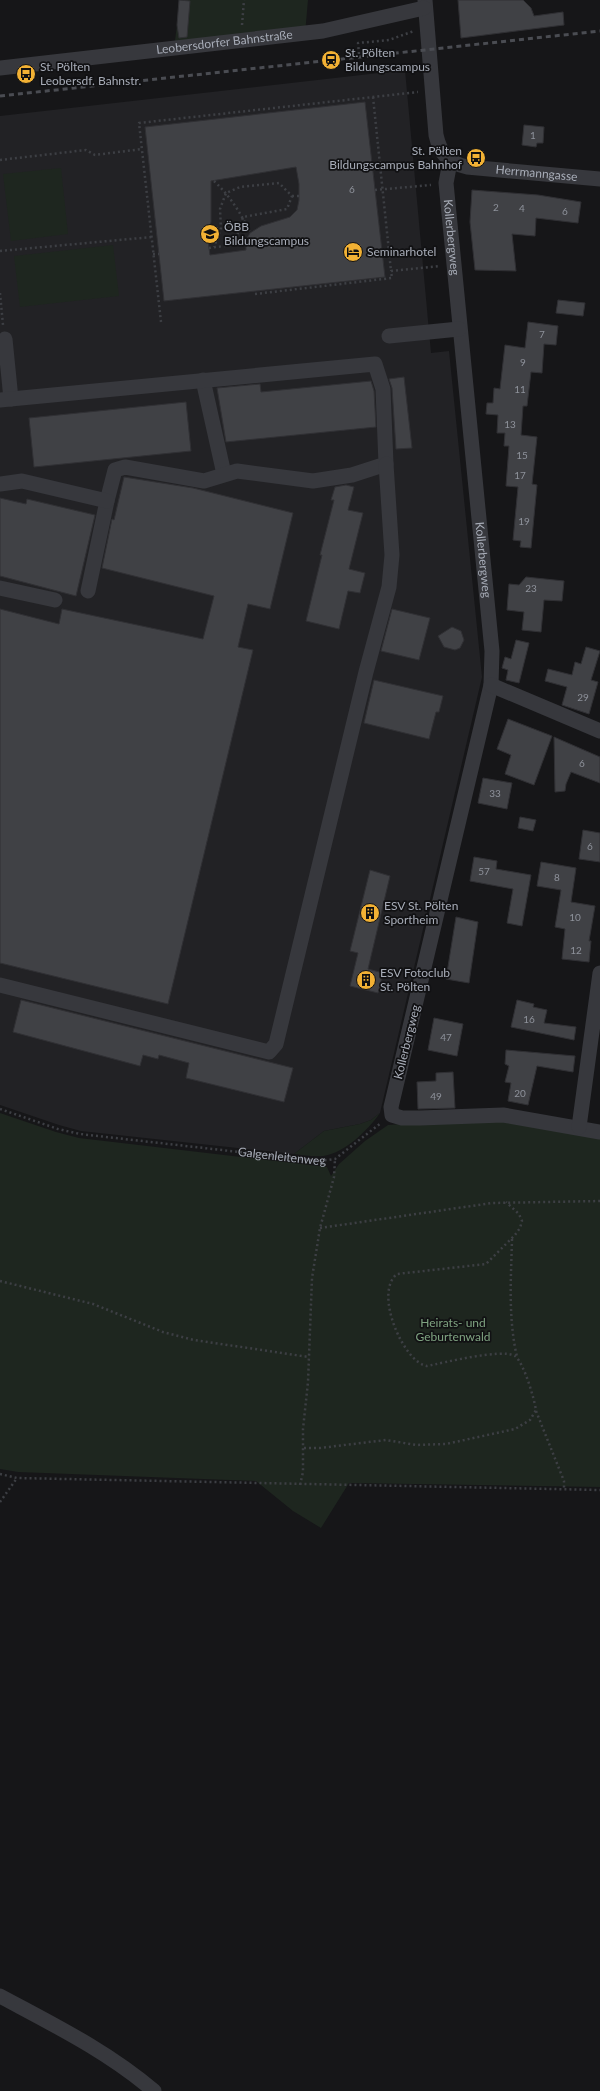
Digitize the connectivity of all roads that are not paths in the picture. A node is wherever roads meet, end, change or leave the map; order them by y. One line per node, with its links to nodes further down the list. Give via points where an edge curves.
1 (424, 4): 2 (street, Leobersdorfer Bahnstraße, via 322,31); 3 (street, via 438,143)
2 (0, 68)
3 (450, 162): 4 (street, Herrmanngasse, via 467,167); 5 (street, Kollerbergweg, via 446,183)
4 (600, 179)
5 (459, 329): 6 (street); 17 (street, Kollerbergweg, via 492,651)
6 (389, 336)
7 (4, 339): 9 (street)
8 (203, 380): 9 (street); 10 (street, via 375,364 383,389); 11 (street)
9 (5, 400)
10 (386, 464): 11 (street, via 352,475 313,481 237,471); 20 (street, via 392,555 389,587 364,679 276,1044 269,1052)
11 (224, 474): 13 (street, via 204,482 125,467 115,470)
12 (0, 484): 13 (street, via 22,481)
13 (107, 501): 15 (street)
14 (0, 588): 16 (street)
15 (88, 591)
16 (55, 600)
17 (491, 685): 18 (street); 21 (street, Kollerbergweg, via 391,1107 392,1115 420,1118 492,1114)
18 (600, 731)
19 (600, 973): 21 (street)
20 (0, 985)
21 (579, 1127): 22 (street)
22 (600, 1132)
23 (0, 1996): 24 (street, via 84,2041 133,2073)
24 (154, 2091)

